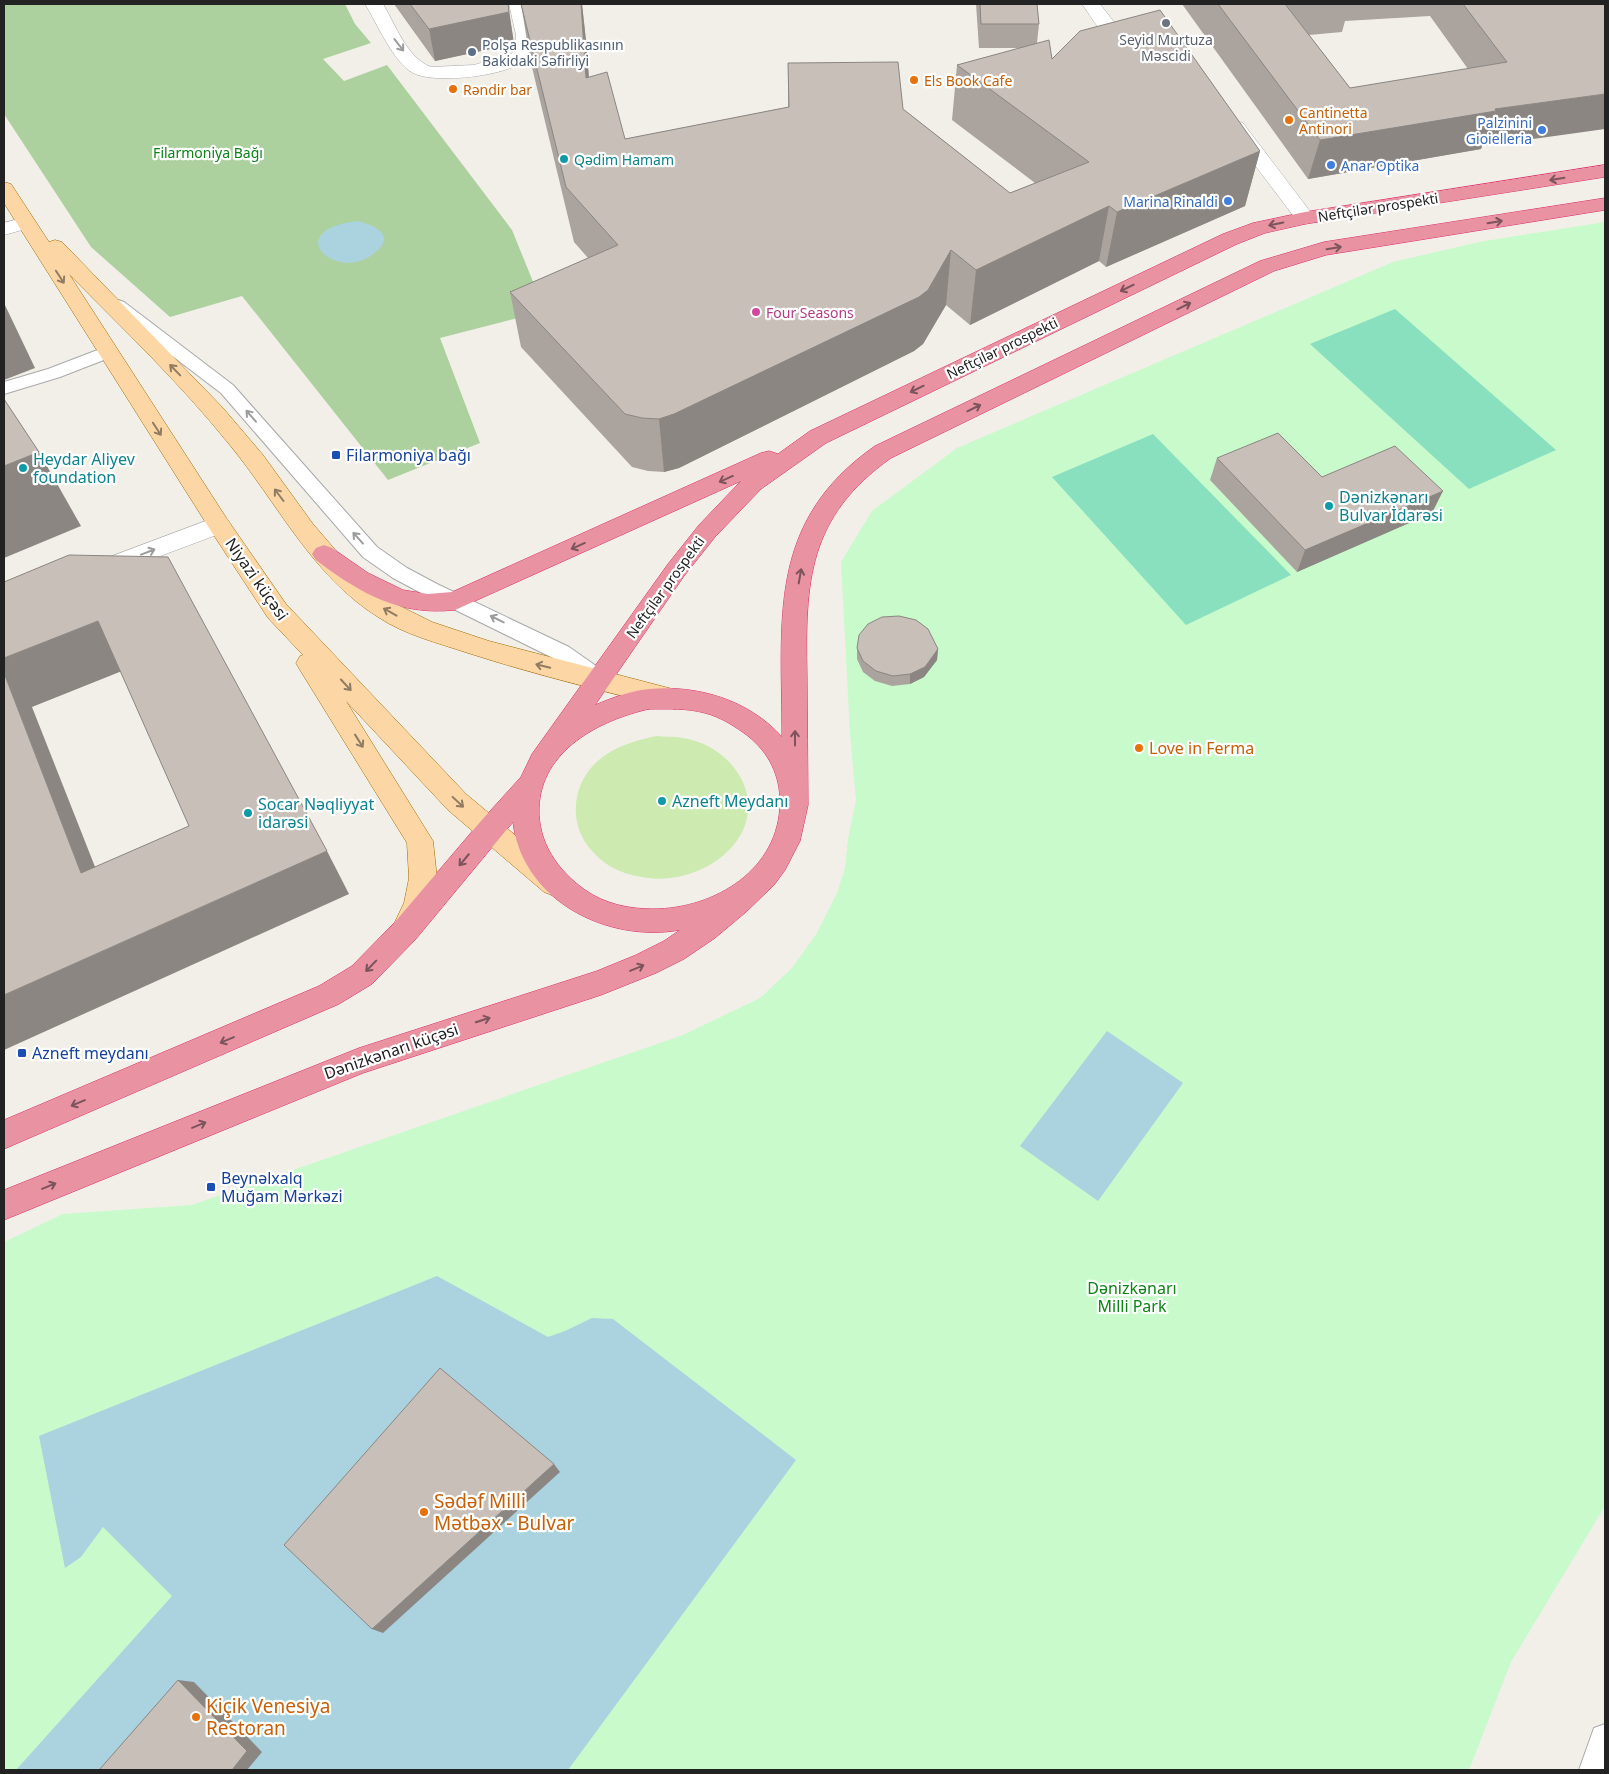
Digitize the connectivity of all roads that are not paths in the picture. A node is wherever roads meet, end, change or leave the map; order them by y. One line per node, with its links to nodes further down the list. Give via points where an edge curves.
1 (374, 4): 2 (street, one-way to 2, via 393,37 417,68 436,75 492,66 523,53 527,45)
2 (518, 4)
3 (1091, 4): 4 (street, via 1108,29 1123,42)
4 (1154, 54)
5 (1223, 110): 9 (street)
6 (1605, 171): 9 (highway, Neftçilər prospekti, one-way to 9)
7 (1605, 204): 23 (highway, one-way to 7, via 794,608 802,564 814,530 829,502 864,464 1267,266 1324,249)
8 (15, 206): 10 (street); 11 (main road); 12 (main road, Niyazi küçəsi, one-way to 12)
9 (1305, 218): 14 (highway, Neftçilər prospekti, one-way to 14, via 1230,238)
10 (4, 229)
11 (96, 290): 16 (main road, one-way to 11, via 238,439 195,390); 18 (lane, one-way to 11, via 400,573 370,552 227,389)
12 (108, 352): 13 (lane); 15 (main road, Niyazi küçəsi, one-way to 15)
13 (4, 388)
14 (818, 437): 18 (highway, one-way to 18); 20 (highway, Neftçilər prospekti, via 753,483 707,530)
15 (219, 525): 17 (street, one-way to 15); 19 (main road, Niyazi küçəsi)
16 (324, 554): 18 (highway, via 371,586 400,598 427,603); 20 (main road, one-way to 16, via 499,654 431,632 386,610 346,578)
17 (77, 578)
18 (455, 601): 20 (lane, one-way to 18, via 562,653)
19 (277, 611): 24 (main road, Niyazi küçəsi, one-way to 24, via 457,802); 27 (main road, one-way to 27, via 420,841 424,878 418,903)
20 (599, 679): 21 (main road); 22 (highway, Neftçilər prospekti)
21 (675, 699): 22 (highway, via 648,699 598,714 556,743); 23 (highway, via 702,702 750,723 769,740 783,759 792,781)
22 (536, 773): 24 (highway); 26 (highway, via 526,808 528,832 535,854 549,875)
23 (795, 805): 25 (highway, via 791,830 781,854)
24 (490, 829): 26 (main road, Niyazi küçəsi); 27 (highway, one-way to 27)
25 (764, 876): 26 (highway, via 747,892 726,904 680,919 656,921 608,914); 29 (highway, Dənizkənarı küçəsi, one-way to 25, via 359,1061 601,982 646,964 705,929)
26 (568, 894)
27 (405, 931): 28 (highway, one-way to 28, via 362,975 329,995)
28 (4, 1135)
29 (4, 1205)
30 (1605, 1739): 31 (lane)
31 (1594, 1770)

